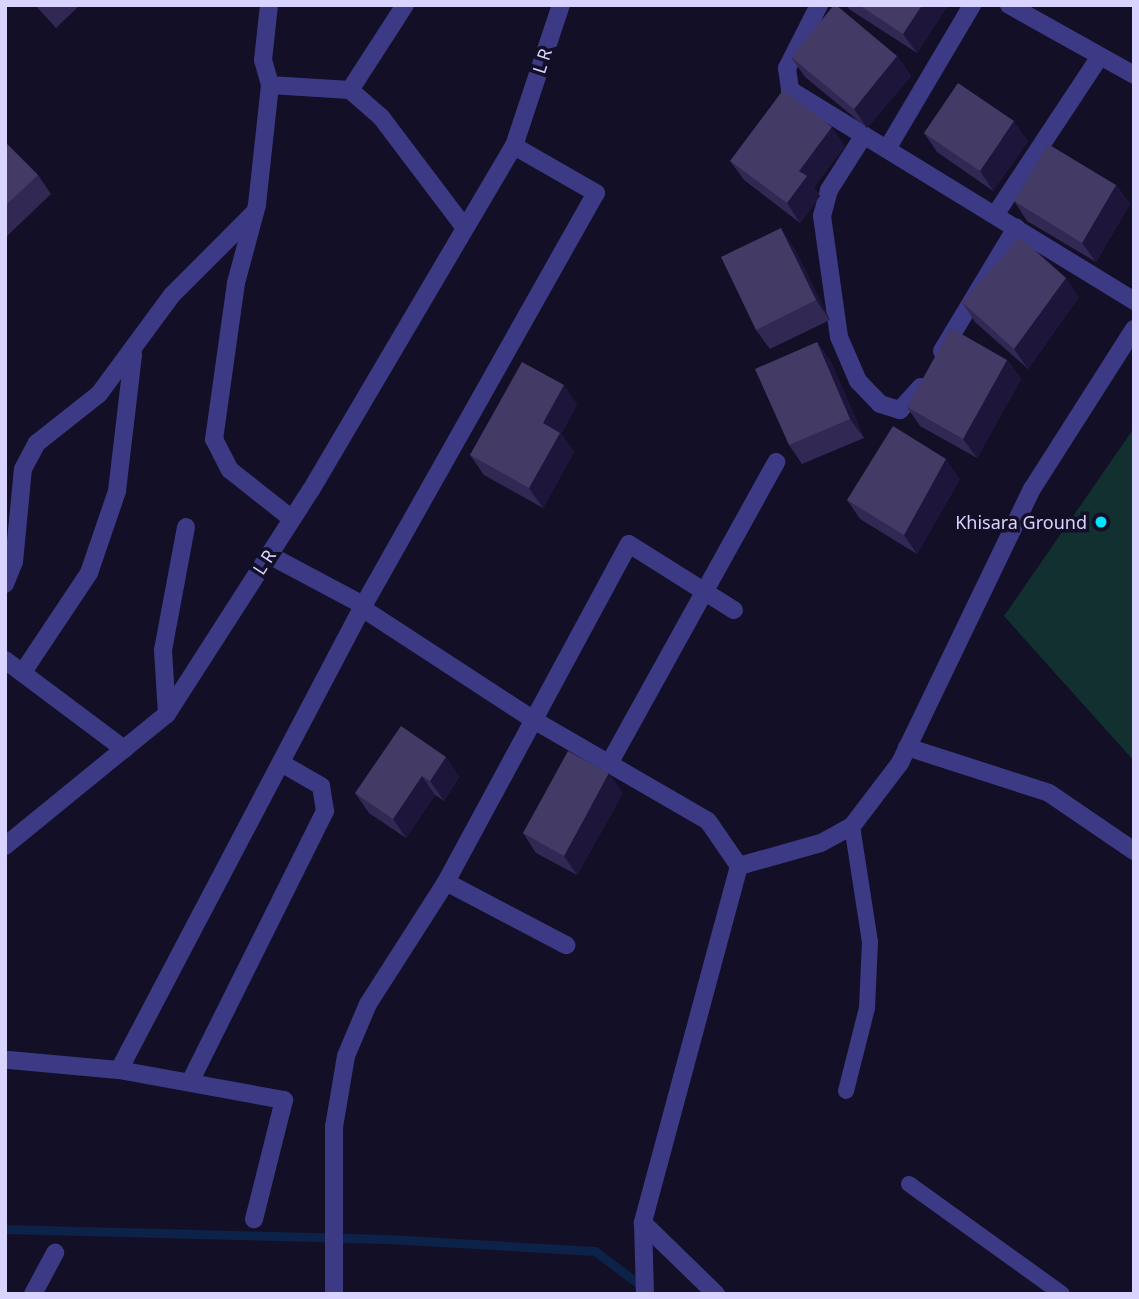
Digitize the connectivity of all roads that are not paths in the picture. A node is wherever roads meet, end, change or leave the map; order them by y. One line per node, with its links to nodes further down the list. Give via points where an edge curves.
1 (269, 5): 9 (street, via 264,60)
2 (405, 5): 10 (street)
3 (561, 5): 12 (street, L R)
4 (819, 5): 11 (street, via 787,68 787,84)
5 (972, 5): 13 (street)
6 (1009, 5): 7 (street)
7 (1099, 58): 8 (street); 15 (street)
8 (1134, 75)
9 (270, 85): 10 (street); 14 (street)
10 (350, 90): 16 (street, via 408,149)
11 (864, 135): 13 (street); 17 (street, via 829,190 821,241 839,337 858,381 880,404 907,406)
12 (514, 146): 16 (street, L R); 27 (street, via 596,193)
13 (887, 149): 15 (street)
14 (256, 210): 20 (street, via 172,295); 22 (street, via 236,282 214,439 230,470)
15 (995, 215): 17 (street)
16 (465, 228): 22 (street, L R)
17 (1016, 228): 18 (street)
18 (1134, 300)
19 (1134, 329): 33 (street, via 1032,489)
20 (133, 355): 25 (street, via 30,454); 30 (street, via 113,503 89,573)
21 (776, 463): 26 (street)
22 (292, 519): 24 (street, L R)
23 (186, 527): 31 (street, via 163,650)
24 (269, 555): 27 (street); 31 (street, L R)
25 (5, 584)
26 (706, 589): 28 (street); 32 (street, via 629,544); 35 (street)
27 (363, 607): 32 (street); 36 (street)
28 (734, 610)
29 (5, 660): 30 (street)
30 (23, 672): 34 (street)
31 (167, 714): 34 (street, L R)
32 (532, 719): 35 (street); 41 (street)
33 (907, 747): 37 (street); 39 (street, via 1049,793)
34 (124, 749): 38 (street, L R)
35 (610, 762): 40 (street, via 708,821)
36 (281, 763): 44 (street); 45 (street, via 321,786 325,811)
37 (852, 826): 40 (street, via 821,843); 46 (lane, via 870,942 867,1008)
38 (5, 846)
39 (1134, 851)
40 (738, 866): 49 (street)
41 (446, 882): 42 (street); 52 (street, via 368,1004 346,1056 336,1097 330,1216)
42 (566, 945)
43 (9, 1060): 44 (street)
44 (119, 1070): 45 (street)
45 (190, 1082): 48 (street, via 284,1100)
46 (846, 1091)
47 (909, 1184): 55 (lane)
48 (254, 1219)
49 (643, 1223): 53 (street, via 640,1256); 54 (street)
50 (55, 1253): 51 (street)
51 (33, 1294)
52 (334, 1294)
53 (645, 1294)
54 (716, 1294)
55 (1062, 1294)

